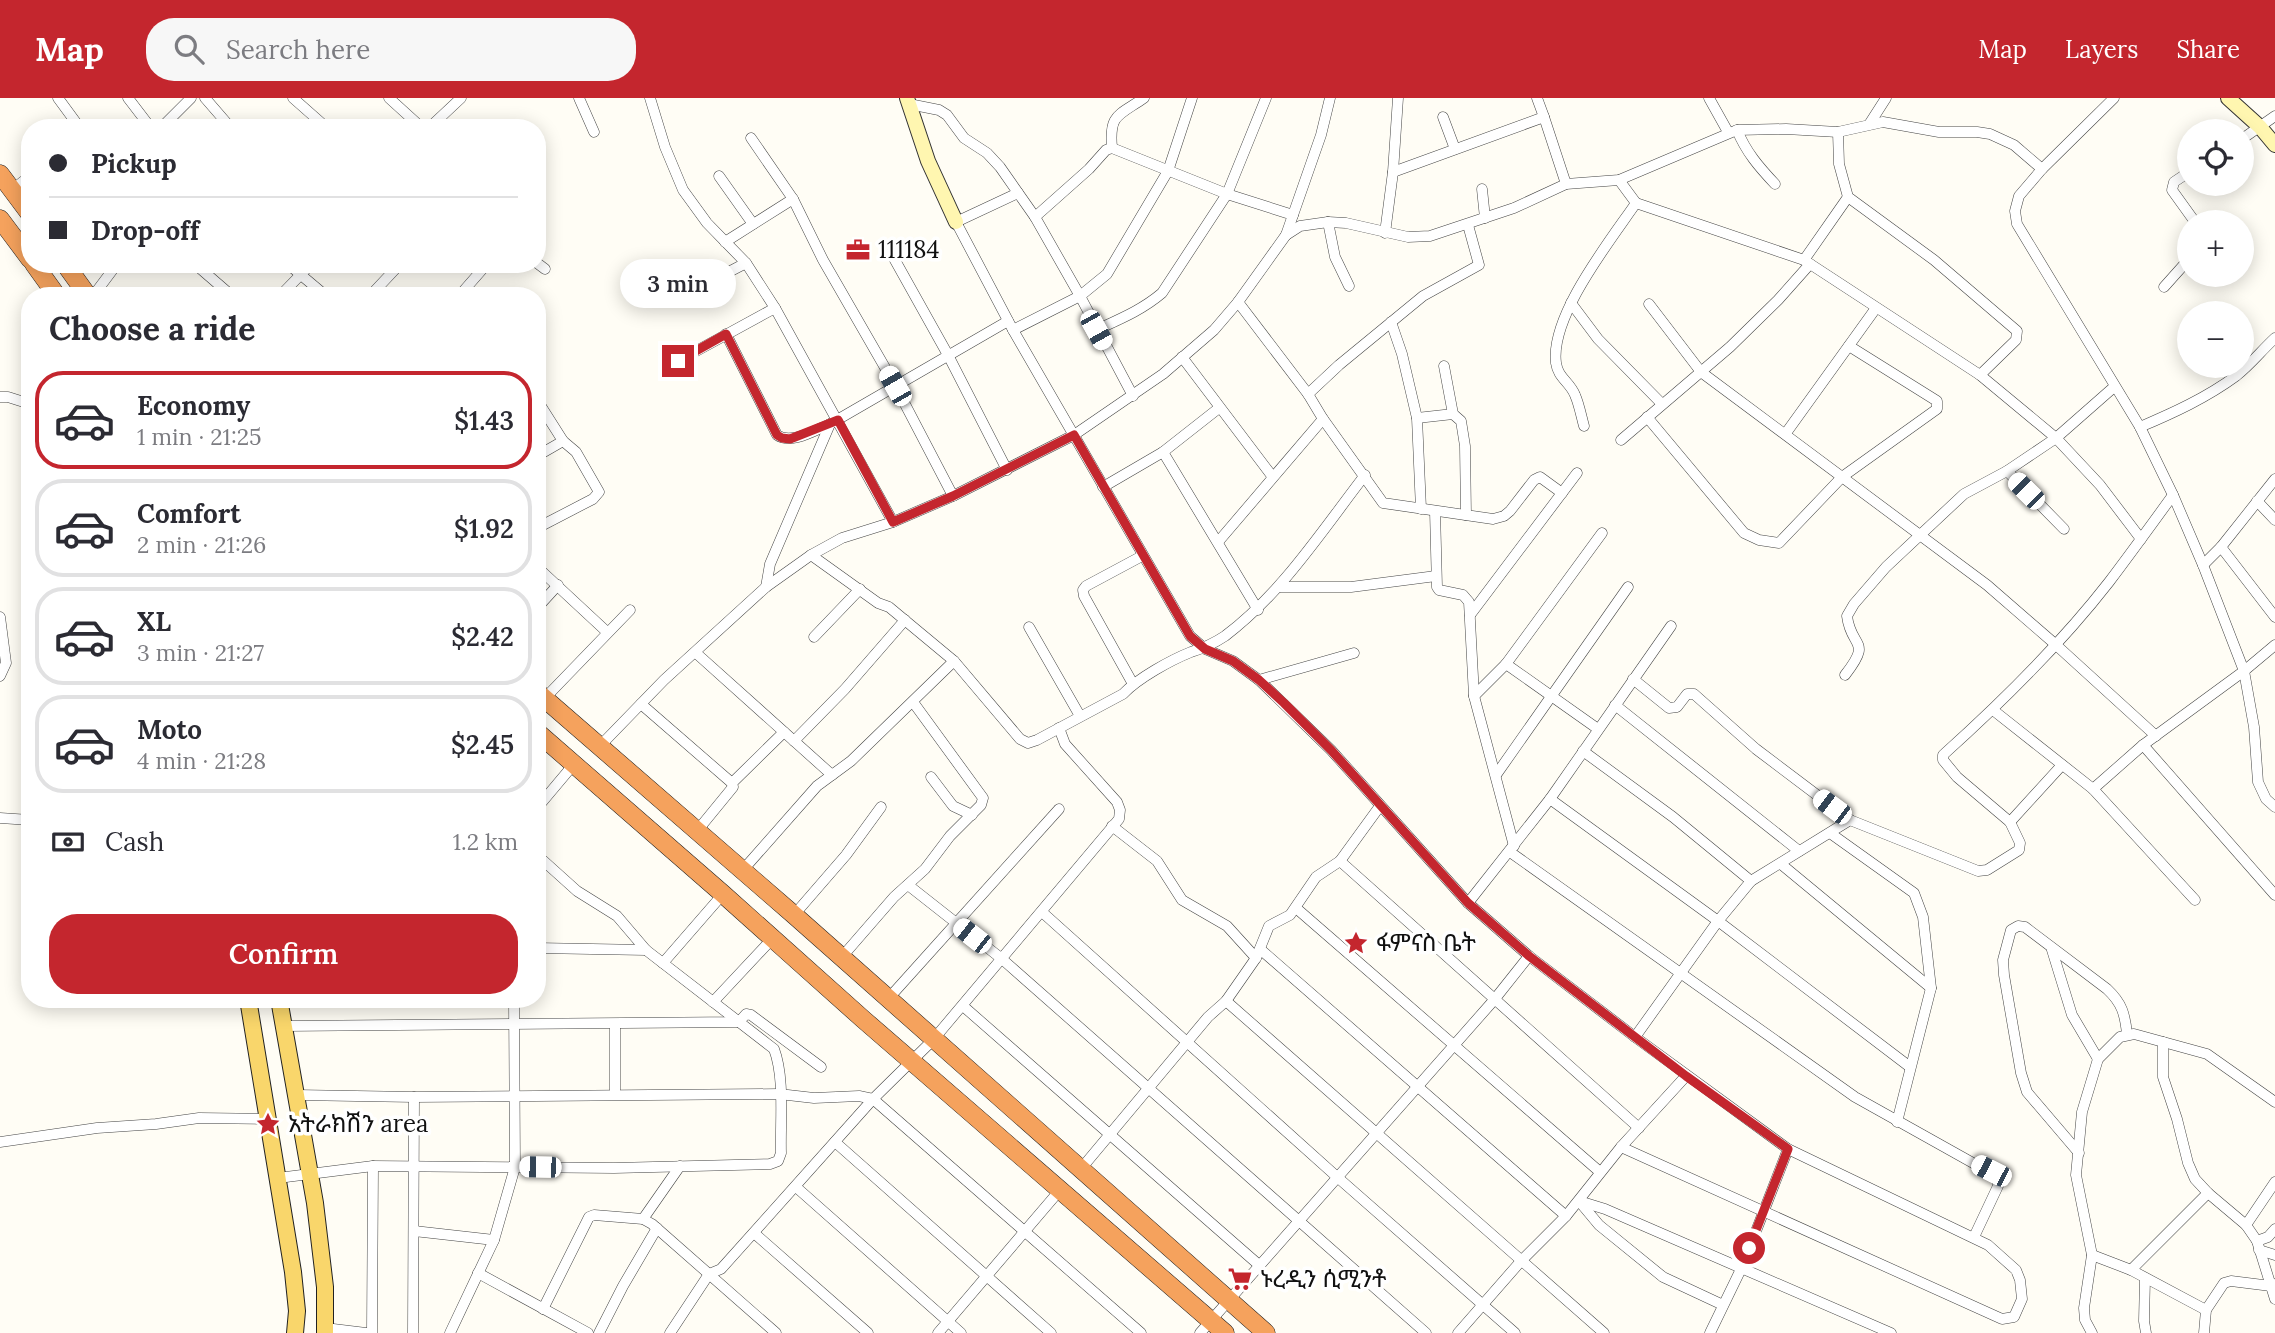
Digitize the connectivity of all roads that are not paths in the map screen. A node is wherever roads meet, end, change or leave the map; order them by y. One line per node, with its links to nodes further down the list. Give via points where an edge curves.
1 (58, 98): 24 (street)
2 (128, 98): 25 (street)
3 (191, 98): 26 (street)
4 (205, 98): 27 (street)
5 (293, 98): 28 (street)
6 (389, 98): 29 (street)
7 (461, 98): 30 (street)
8 (579, 98): 34 (street)
9 (650, 98): 70 (street, via 683,190)
10 (1143, 98): 39 (street, via 1112,122)
11 (1192, 98): 42 (street)
12 (1266, 98): 54 (street)
13 (1330, 98): 60 (street)
14 (1398, 98): 43 (street)
15 (1537, 98): 23 (street)
16 (1709, 98): 33 (street)
17 (1886, 98): 31 (street)
18 (2114, 98): 41 (street)
19 (2228, 98): 32 (street)
20 (908, 101): 53 (street, via 947,115 964,138 1000,167); 64 (street)
21 (2275, 116): 32 (street)
22 (1443, 117): 40 (street)
23 (1544, 117): 40 (street); 49 (street)
24 (73, 119)
25 (144, 119)
26 (170, 119)
27 (223, 119)
28 (317, 119)
29 (418, 119)
30 (438, 119)
31 (1870, 123): 35 (street); 41 (street, via 1990,134 2014,145)
32 (2260, 128): 36 (street); 38 (street)
33 (1733, 131): 35 (street); 46 (street); 50 (street)
34 (594, 132)
35 (1838, 132): 55 (street, via 1839,164)
36 (2254, 132)
37 (751, 138): 56 (street)
38 (2275, 145)
39 (1112, 148): 42 (street); 61 (street)
40 (1455, 149): 43 (street)
41 (2042, 169): 113 (street, via 2019,196 2017,224)
42 (1168, 170): 54 (street); 93 (street, via 1107,274)
43 (1393, 172): 68 (street)
44 (0, 174): 52 (highway)
45 (719, 176): 66 (street)
46 (1619, 180): 49 (street); 58 (street)
47 (2177, 180): 59 (street, via 2172,190)
48 (21, 183): 52 (street)
49 (1566, 184): 62 (street)
50 (1775, 184)
51 (1482, 189): 62 (street)
52 (12, 190): 57 (highway)
53 (1018, 193): 61 (street); 64 (street)
54 (1227, 194): 60 (street); 102 (street, via 1162,293 1134,313)
55 (1848, 197): 73 (street); 111 (street, via 1934,260 2017,331 2016,340)
56 (793, 199): 66 (street); 112 (street)
57 (21, 202)
58 (1636, 203): 73 (street); 96 (street)
59 (2186, 210)
60 (1293, 215): 69 (street)
61 (1035, 217): 93 (street)
62 (1485, 218): 67 (street)
63 (0, 219): 71 (highway)
64 (956, 222): 101 (street)
65 (1328, 222): 68 (street); 69 (street, via 1300,226); 84 (street, via 1335,257)
66 (753, 224): 70 (street)
67 (1468, 225): 68 (street, via 1430,236); 100 (street, via 1479,265 1423,296)
68 (1385, 233)
69 (1286, 235): 95 (street)
70 (725, 242): 74 (street)
71 (21, 247)
72 (891, 253): 106 (street)
73 (1807, 262): 99 (street); 110 (street, via 1778,300)
74 (746, 263): 94 (street); 98 (street)
75 (2177, 272): 92 (street)
76 (72, 273): 85 (highway)
77 (110, 273): 86 (street)
78 (205, 273): 87 (street)
79 (298, 273): 83 (street)
80 (304, 273): 83 (street)
81 (392, 273): 90 (street)
82 (479, 273): 91 (street)
83 (301, 276): 88 (street); 89 (street)
84 (1349, 286)
85 (84, 287)
86 (98, 287)
87 (222, 287)
88 (289, 287)
89 (315, 287)
90 (378, 287)
91 (468, 287)
92 (2164, 287)
93 (1080, 296): 101 (street); 102 (street)
94 (671, 302)
95 (1238, 302): 107 (street); 114 (street)
96 (1571, 303): 118 (street, via 1598,339); 126 (street, via 1560,332 1557,366 1560,377 1575,393)
97 (1649, 304): 110 (street)
98 (775, 308): 103 (street); 125 (street)
99 (1875, 309): 105 (street); 111 (street)
100 (1391, 322): 114 (street); 123 (street)
101 (1010, 326): 106 (street); 129 (street)
102 (1096, 330): 115 (street)
103 (726, 334): 108 (street); 125 (street, via 777,435 790,439)
104 (2275, 338): 127 (street, via 2238,374 2210,393)
105 (1849, 346): 128 (street); 140 (street, via 1938,405 1935,413)
106 (948, 355): 112 (street); 135 (street)
107 (1182, 358): 115 (street); 119 (street)
108 (678, 361)
109 (1444, 366): 121 (street)
110 (1701, 372): 118 (street); 128 (street)
111 (1980, 375): 130 (street)
112 (895, 386): 125 (street); 145 (street)
113 (2114, 387): 127 (street); 130 (street)
114 (1308, 394): 124 (street)
115 (1133, 396): 129 (street)
116 (0, 397): 117 (street)
117 (21, 401)
118 (1662, 404): 122 (street)
119 (1219, 408): 134 (street); 139 (street)
120 (546, 414): 132 (street)
121 (1453, 414): 123 (street); 149 (street, via 1461,421 1465,446)
122 (1647, 416): 131 (street); 140 (street, via 1744,533 1759,540 1783,541)
123 (1417, 418): 147 (street)
124 (1323, 419): 138 (street); 139 (street)
125 (834, 422): 151 (street); 165 (street, via 771,564)
126 (1584, 426)
127 (2140, 427): 144 (street)
128 (1786, 433): 140 (street)
129 (1074, 435): 135 (street); 142 (street)
130 (2056, 438): 136 (street); 156 (street)
131 (1621, 440)
132 (563, 441): 133 (street); 152 (street, via 576,452 599,492)
133 (546, 451)
134 (1163, 452): 142 (street); 157 (street)
135 (1007, 470): 145 (street)
136 (2007, 471): 153 (street); 155 (street, via 1964,494)
137 (1577, 473): 143 (street)
138 (1365, 475): 147 (street, via 1383,503); 166 (street)
139 (1272, 477): 157 (street)
140 (1842, 477): 155 (street)
141 (2275, 479): 146 (street)
142 (1103, 487): 160 (street)
143 (1562, 493): 149 (street, via 1540,477 1504,516); 172 (street)
144 (2173, 495): 156 (street); 161 (street)
145 (953, 496): 151 (street)
146 (2257, 500): 150 (street); 158 (street)
147 (1421, 509): 148 (street)
148 (1434, 511): 149 (street); 163 (street)
149 (1466, 515)
150 (2275, 520)
151 (893, 522): 159 (street, via 842,538)
152 (546, 523)
153 (2064, 529)
154 (1602, 533): 186 (street)
155 (1919, 536): 180 (street, via 1987,585); 189 (street, via 1849,610 1846,620 1860,649)
156 (2141, 539): 180 (street)
157 (1218, 542): 171 (street)
158 (2221, 547): 161 (street); 174 (street)
159 (811, 555): 165 (street); 168 (street)
160 (1142, 556): 182 (street, via 1190,636); 192 (street, via 1083,590)
161 (2203, 565): 187 (street)
162 (546, 575): 164 (street)
163 (1436, 576): 166 (street, via 1351,587); 172 (street, via 1439,590 1463,595 1469,602)
164 (558, 585): 169 (street); 178 (street)
165 (766, 587): 183 (street)
166 (1280, 587): 171 (street)
167 (1628, 587): 195 (street)
168 (860, 589): 175 (street); 179 (street)
169 (546, 598)
170 (630, 610): 178 (street)
171 (1258, 610): 182 (street)
172 (1470, 616): 194 (street)
173 (0, 617): 188 (street, via 6,663)
174 (2275, 618)
175 (905, 620): 185 (street); 207 (street)
176 (1029, 626): 201 (street)
177 (1671, 626): 190 (street)
178 (607, 632): 193 (street)
179 (814, 637)
180 (2055, 644): 200 (street); 205 (street)
181 (2275, 645): 187 (street)
182 (1205, 649): 191 (street, via 1233,661); 192 (street)
183 (696, 653): 198 (street); 204 (street)
184 (1354, 653): 191 (street)
185 (954, 661): 197 (street); 202 (street, via 1020,738 1028,743)
186 (1506, 664): 194 (street); 195 (street)
187 (2245, 671): 205 (street); 222 (street, via 2258,782)
188 (0, 676)
189 (1845, 676)
190 (1633, 679): 199 (street); 227 (street, via 1669,708 1694,694 1756,749)
191 (1259, 680): 220 (street)
192 (1133, 684): 201 (street)
193 (546, 690)
194 (1475, 696): 214 (street)
195 (1552, 697): 203 (street); 214 (street)
196 (546, 699): 208 (highway)
197 (913, 702): 213 (street); 224 (street, via 982,798)
198 (641, 704): 208 (street); 216 (street)
199 (1615, 705): 203 (street); 233 (street)
200 (1993, 710): 212 (street); 228 (street, via 1943,755 1943,760)
201 (1080, 716): 202 (street)
202 (1059, 728): 229 (street, via 1065,744 1117,802 1119,819)
203 (1598, 729): 210 (street)
204 (784, 732): 207 (street); 216 (street)
205 (2156, 736): 209 (street)
206 (546, 740): 211 (highway)
207 (794, 741): 213 (street)
208 (600, 746): 230 (highway)
209 (2143, 746): 217 (street); 241 (street)
210 (1583, 751): 219 (street); 238 (street)
211 (574, 764): 218 (street); 240 (highway)
212 (2062, 765): 217 (street); 228 (street)
213 (832, 775): 237 (street)
214 (1496, 775): 232 (street)
215 (931, 777): 224 (street, via 953,806)
216 (732, 783): 230 (street)
217 (2093, 789): 242 (street)
218 (546, 797)
219 (1550, 799): 232 (street); 247 (street)
220 (1380, 806): 234 (street); 243 (street)
221 (881, 807): 246 (street)
222 (2275, 807)
223 (1059, 809): 248 (street)
224 (972, 815): 239 (street)
225 (0, 818): 226 (street)
226 (21, 819)
227 (1850, 820): 228 (street, via 1983,871 2019,850); 231 (street)
228 (2010, 822)
229 (1112, 826): 245 (street); 253 (street, via 1157,861 1182,900 1227,926)
230 (697, 831): 237 (highway)
231 (1830, 834): 233 (street); 259 (street, via 1914,893 1923,917)
232 (1512, 849): 243 (street); 258 (street)
233 (1799, 851): 236 (street)
234 (1340, 861): 244 (street, via 1317,877); 262 (street)
235 (546, 862): 252 (street, via 577,891 617,916)
236 (1781, 864): 238 (street); 259 (street)
237 (741, 871): 246 (highway)
238 (1751, 881): 247 (street)
239 (908, 885): 248 (street); 255 (street)
240 (723, 894): 249 (highway); 257 (street)
241 (2275, 895)
242 (2195, 900)
243 (1468, 903): 254 (street)
244 (1296, 908): 253 (street, via 1269,926); 277 (street)
245 (1042, 912): 256 (street); 275 (street)
246 (794, 915): 255 (highway)
247 (1718, 921): 258 (street); 281 (street)
248 (957, 924): 256 (street); 260 (street)
249 (772, 939): 263 (street); 279 (highway)
250 (546, 948): 252 (street)
251 (2052, 949): 272 (street, via 2119,1000); 278 (street, via 2072,1015); 301 (street, via 2018,926 2011,930 2004,975 2027,1092)
252 (646, 950): 257 (street)
253 (1258, 953): 261 (street); 283 (street)
254 (1529, 956): 262 (street); 273 (street)
255 (841, 958): 260 (highway)
256 (1002, 960): 264 (street); 284 (street)
257 (663, 963): 263 (street)
258 (1680, 975): 273 (street); 293 (street)
259 (1931, 988): 281 (street)
260 (888, 999): 274 (highway)
261 (1226, 1000): 275 (street); 295 (street)
262 (1494, 1000): 277 (street); 294 (street)
263 (713, 1002): 268 (street)
264 (962, 1006): 274 (street); 296 (street)
265 (249, 1008): 292 (main road)
266 (281, 1008): 271 (main road)
267 (514, 1008): 270 (street)
268 (739, 1022): 269 (street); 280 (street, via 751,1015); 286 (street, via 774,1049)
269 (615, 1024): 270 (street); 285 (street)
270 (514, 1025): 271 (street); 288 (street)
271 (284, 1026): 287 (main road)
272 (2127, 1034): 276 (street); 278 (street)
273 (1635, 1037): 282 (street)
274 (933, 1040): 279 (street); 306 (highway)
275 (1188, 1042): 284 (street); 309 (street)
276 (2163, 1042): 291 (street, via 2207,1054); 314 (street, via 2164,1083 2188,1163)
277 (1454, 1045): 283 (street); 307 (street)
278 (2098, 1059): 301 (street, via 2082,1112)
279 (912, 1060): 290 (street); 313 (highway)
280 (821, 1067)
281 (1910, 1067): 293 (street)
282 (1686, 1076): 294 (street); 300 (street)
283 (1419, 1086): 295 (street); 317 (street)
284 (1148, 1090): 296 (street); 319 (street)
285 (615, 1094): 286 (street); 288 (street)
286 (779, 1094): 290 (street); 304 (street, via 778,1161)
287 (297, 1096): 289 (street); 308 (main road)
288 (514, 1096): 289 (street); 305 (street)
289 (414, 1097): 302 (street)
290 (873, 1099): 298 (street); 324 (street)
291 (2275, 1102)
292 (266, 1119): 297 (street, via 200,1118); 310 (main road)
293 (1897, 1122): 326 (street, via 1998,1177)
294 (1639, 1128): 299 (street)
295 (1377, 1133): 309 (street); 331 (street)
296 (1110, 1136): 306 (street); 332 (street)
297 (0, 1142)
298 (835, 1142): 312 (street); 337 (street)
299 (1621, 1147): 307 (street); 316 (street)
300 (1788, 1149): 316 (street); 326 (street)
301 (2078, 1153): 329 (street, via 2076,1175)
302 (414, 1165): 303 (street); 305 (street); 323 (street)
303 (373, 1166): 308 (street); 351 (street)
304 (680, 1166): 305 (street); 318 (street)
305 (515, 1167): 327 (street)
306 (1080, 1170): 341 (highway)
307 (1600, 1172): 315 (street)
308 (310, 1175): 310 (street); 348 (main road)
309 (1336, 1176): 319 (street); 342 (street)
310 (278, 1178): 349 (main road, via 293,1272)
311 (2275, 1182): 320 (street)
312 (796, 1187): 325 (street); 346 (street)
313 (1060, 1190): 324 (street); 347 (highway)
314 (2208, 1193): 320 (street); 334 (street)
315 (1579, 1200): 317 (street); 333 (street); 343 (street, via 1599,1225 1663,1277)
316 (1764, 1210): 326 (street, via 2002,1319 2014,1317 2022,1299 2017,1270); 333 (street)
317 (1566, 1216): 331 (street)
318 (643, 1219): 321 (street); 344 (street, via 589,1217)
319 (1298, 1220): 332 (street); 364 (street)
320 (2246, 1225): 328 (street)
321 (657, 1228): 336 (street); 355 (street)
322 (2275, 1229): 328 (street)
323 (414, 1231): 327 (street); 352 (street)
324 (1025, 1231): 337 (street); 362 (street)
325 (754, 1233): 336 (street, via 722,1269); 358 (street)
326 (1974, 1237)
327 (494, 1240): 335 (street)
328 (2258, 1246): 330 (street); 339 (street)
329 (2092, 1255): 334 (street); 370 (street, via 2084,1308)
330 (2275, 1255)
331 (1521, 1261): 342 (street); 367 (street)
332 (1259, 1265): 341 (street)
333 (1742, 1267): 343 (street); 369 (street)
334 (2131, 1269): 338 (street)
335 (478, 1273): 344 (street); 353 (street)
336 (709, 1274): 356 (street); 357 (street)
337 (986, 1276): 346 (street); 361 (street)
338 (2146, 1278): 345 (street); 371 (street)
339 (2273, 1285): 340 (street); 345 (street, via 2224,1283)
340 (2275, 1299)
341 (1229, 1300): 347 (street); 363 (highway)
342 (1483, 1305): 365 (street); 366 (street)
343 (1723, 1306): 368 (street)
344 (543, 1309): 354 (street)
345 (2206, 1310): 372 (street)
346 (948, 1322): 359 (street); 360 (street)
347 (1212, 1329)
348 (332, 1331): 350 (street)
349 (295, 1333)
350 (366, 1333)
351 (372, 1333)
352 (413, 1333)
353 (450, 1333)
354 (588, 1333)
355 (600, 1333)
356 (670, 1333)
357 (776, 1333)
358 (868, 1333)
359 (938, 1333)
360 (961, 1333)
361 (1051, 1333)
362 (1141, 1333)
363 (1266, 1333)
364 (1426, 1333)
365 (1458, 1333)
366 (1515, 1333)
367 (1604, 1333)
368 (1710, 1333)
369 (1891, 1333)
370 (2092, 1333)
371 (2146, 1333)
372 (2204, 1333)

